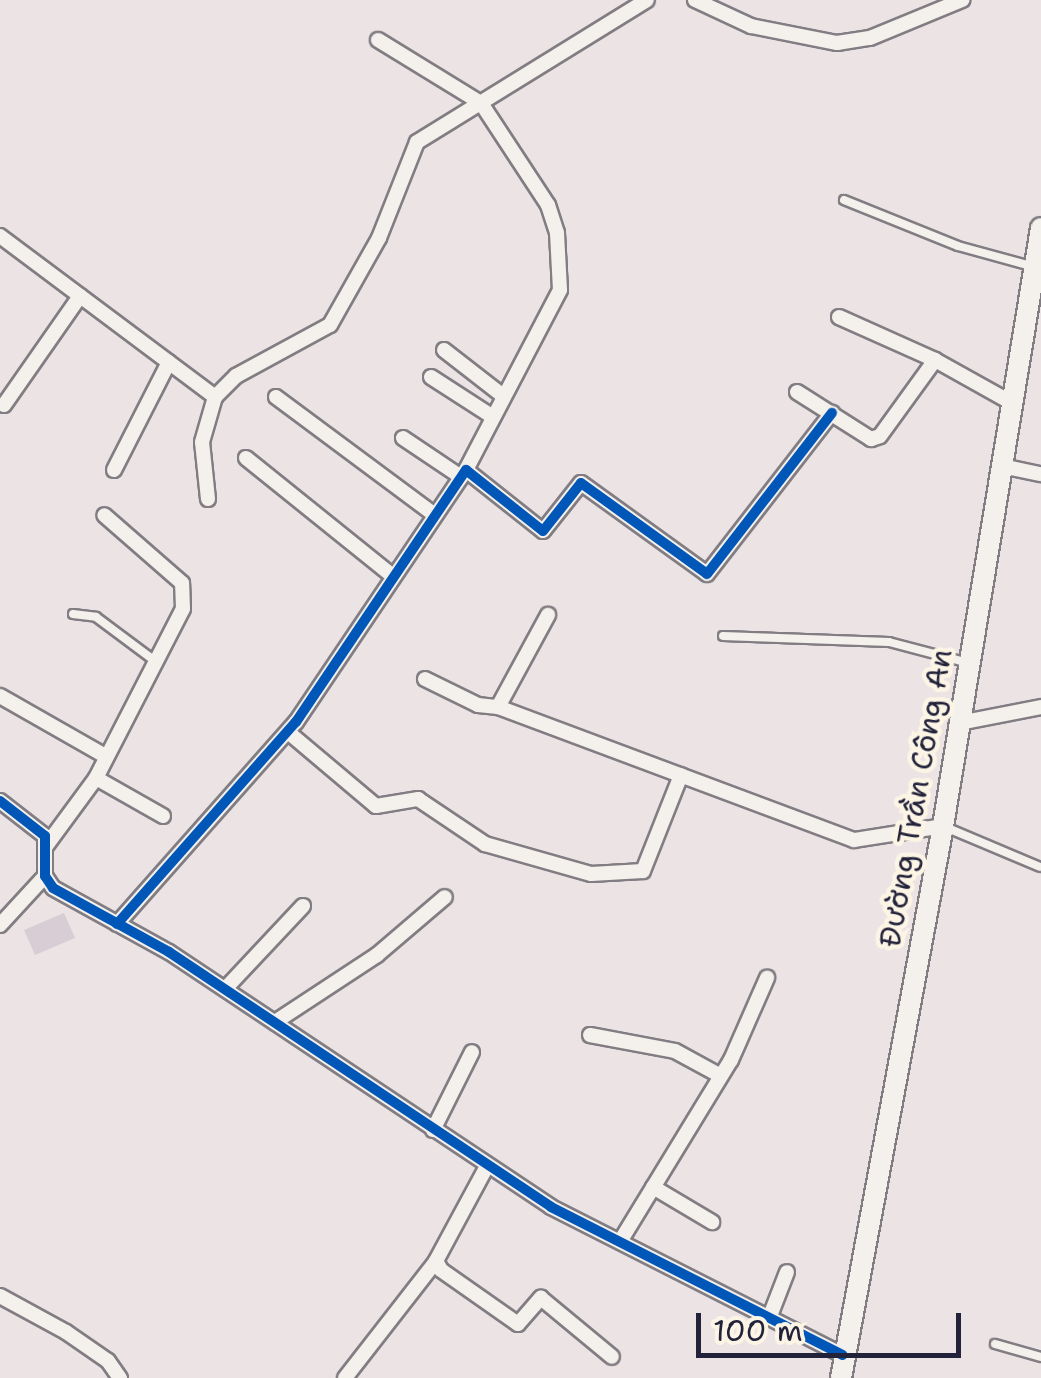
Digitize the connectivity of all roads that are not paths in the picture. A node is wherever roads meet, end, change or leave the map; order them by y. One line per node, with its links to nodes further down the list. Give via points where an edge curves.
1 (647, 0): 5 (street)
2 (695, 0): 3 (street, via 750,26 836,43 870,38)
3 (945, 3)
4 (378, 40): 5 (street)
5 (481, 103): 17 (street, via 548,205 563,273); 18 (street, via 418,142 379,238 330,325 236,376)
6 (844, 200): 9 (lane)
7 (1041, 228): 9 (main road, Đường Trần Công An)
8 (0, 236): 10 (street)
9 (1036, 278): 20 (main road, Đường Trần Công An)
10 (80, 296): 14 (street); 21 (street)
11 (839, 317): 13 (street)
12 (444, 350): 17 (street)
13 (935, 360): 20 (street); 22 (street, via 876,439)
14 (169, 362): 18 (street); 27 (street)
15 (431, 377): 23 (street)
16 (797, 392): 22 (street)
17 (503, 396): 23 (street)
18 (215, 397): 30 (street, via 202,442)
19 (276, 397): 32 (street)
20 (1012, 403): 26 (main road, Đường Trần Công An)
21 (4, 406)
22 (832, 413): 28 (street, via 708,574 581,483 539,530)
23 (492, 417): 28 (street)
24 (402, 438): 28 (street)
25 (246, 458): 33 (street)
26 (1002, 466): 29 (street); 38 (main road, Đường Trần Công An)
27 (114, 470)
28 (464, 473): 32 (street)
29 (1041, 474)
30 (208, 498)
31 (104, 515): 37 (street, via 182,582 183,608)
32 (435, 515): 33 (street)
33 (393, 576): 44 (street)
34 (73, 614): 37 (lane, via 96,617)
35 (548, 614): 41 (street)
36 (724, 636): 38 (lane, via 888,642)
37 (154, 660): 45 (street)
38 (970, 664): 43 (main road, Đường Trần Công An)
39 (425, 679): 41 (street, via 478,705)
40 (0, 696): 45 (street)
41 (498, 706): 46 (street)
42 (1041, 708): 43 (street)
43 (958, 723): 50 (main road, Đường Trần Công An)
44 (288, 732): 46 (street, via 381,809 418,799 485,844 591,874 642,872); 56 (street)
45 (105, 756): 47 (street)
46 (681, 776): 50 (street, via 854,840)
47 (96, 778): 49 (street); 51 (street)
48 (0, 802): 51 (street, via 45,836)
49 (163, 816)
50 (944, 826): 52 (lane); 74 (main road, Đường Trần Công An)
51 (46, 846): 53 (street)
52 (1040, 867)
53 (44, 876): 56 (street, via 53,888); 57 (street)
54 (445, 897): 60 (street, via 377,955)
55 (303, 906): 59 (street)
56 (117, 924): 59 (street)
57 (0, 925)
58 (768, 978): 63 (street)
59 (225, 989): 60 (street)
60 (275, 1022): 64 (street)
61 (590, 1035): 63 (street, via 674,1051)
62 (472, 1052): 64 (street)
63 (721, 1076): 66 (street)
64 (434, 1130): 65 (street)
65 (486, 1168): 68 (street); 69 (street)
66 (653, 1188): 67 (street); 68 (street)
67 (712, 1222)
68 (621, 1240): 72 (street)
69 (436, 1261): 75 (street, via 514,1323 541,1298); 78 (street)
70 (788, 1272): 72 (street)
71 (0, 1296): 77 (street, via 66,1332)
72 (770, 1316): 74 (street)
73 (995, 1344): 76 (lane)
74 (843, 1355): 79 (main road, Đường Trần Công An)
75 (612, 1357)
76 (1041, 1357)
77 (120, 1378)
78 (345, 1378)
79 (841, 1378)

